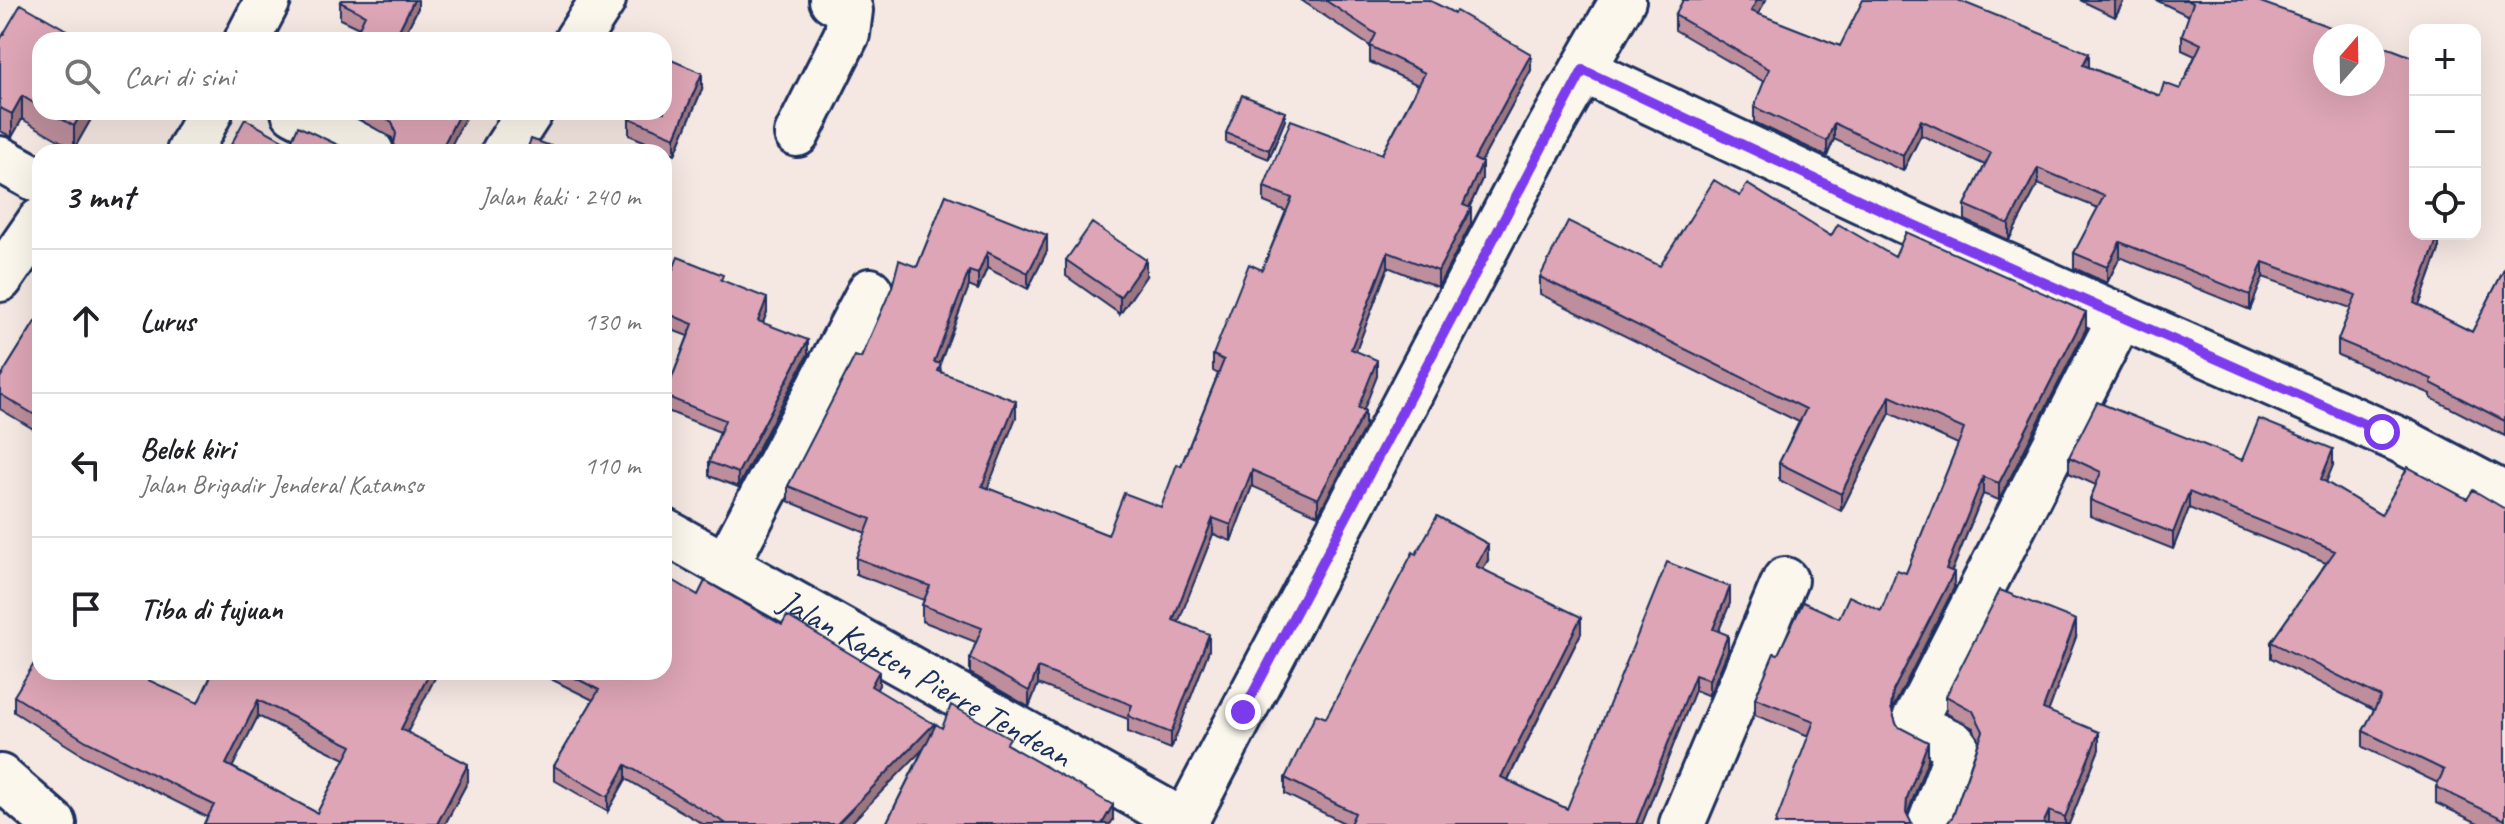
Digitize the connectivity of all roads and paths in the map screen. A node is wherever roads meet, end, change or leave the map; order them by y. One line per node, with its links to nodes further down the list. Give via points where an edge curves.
1 (268, 0): 5 (street)
2 (603, 0): 6 (street)
3 (832, 0): 11 (street, via 850,10 847,34)
4 (1623, 0): 7 (street)
5 (251, 32)
6 (582, 32)
7 (1583, 70): 20 (street); 26 (street)
8 (206, 120): 12 (street)
9 (309, 120): 13 (street)
10 (525, 120): 14 (street)
11 (797, 134)
12 (193, 144)
13 (356, 144)
14 (509, 144)
15 (0, 159): 16 (street)
16 (32, 177)
17 (32, 233): 18 (street)
18 (0, 279)
19 (870, 291): 23 (street)
20 (2121, 316): 21 (street, via 2343,413); 29 (street, via 1915,719 1917,727 1958,750)
21 (2505, 495)
22 (672, 535): 23 (street, Jalan Kapten Pierre Tendean)
23 (726, 565): 26 (street, Jalan Kapten Pierre Tendean)
24 (1785, 580): 28 (street)
25 (0, 777): 27 (street)
26 (1186, 823)
27 (54, 824)
28 (1682, 824)
29 (1930, 824)

